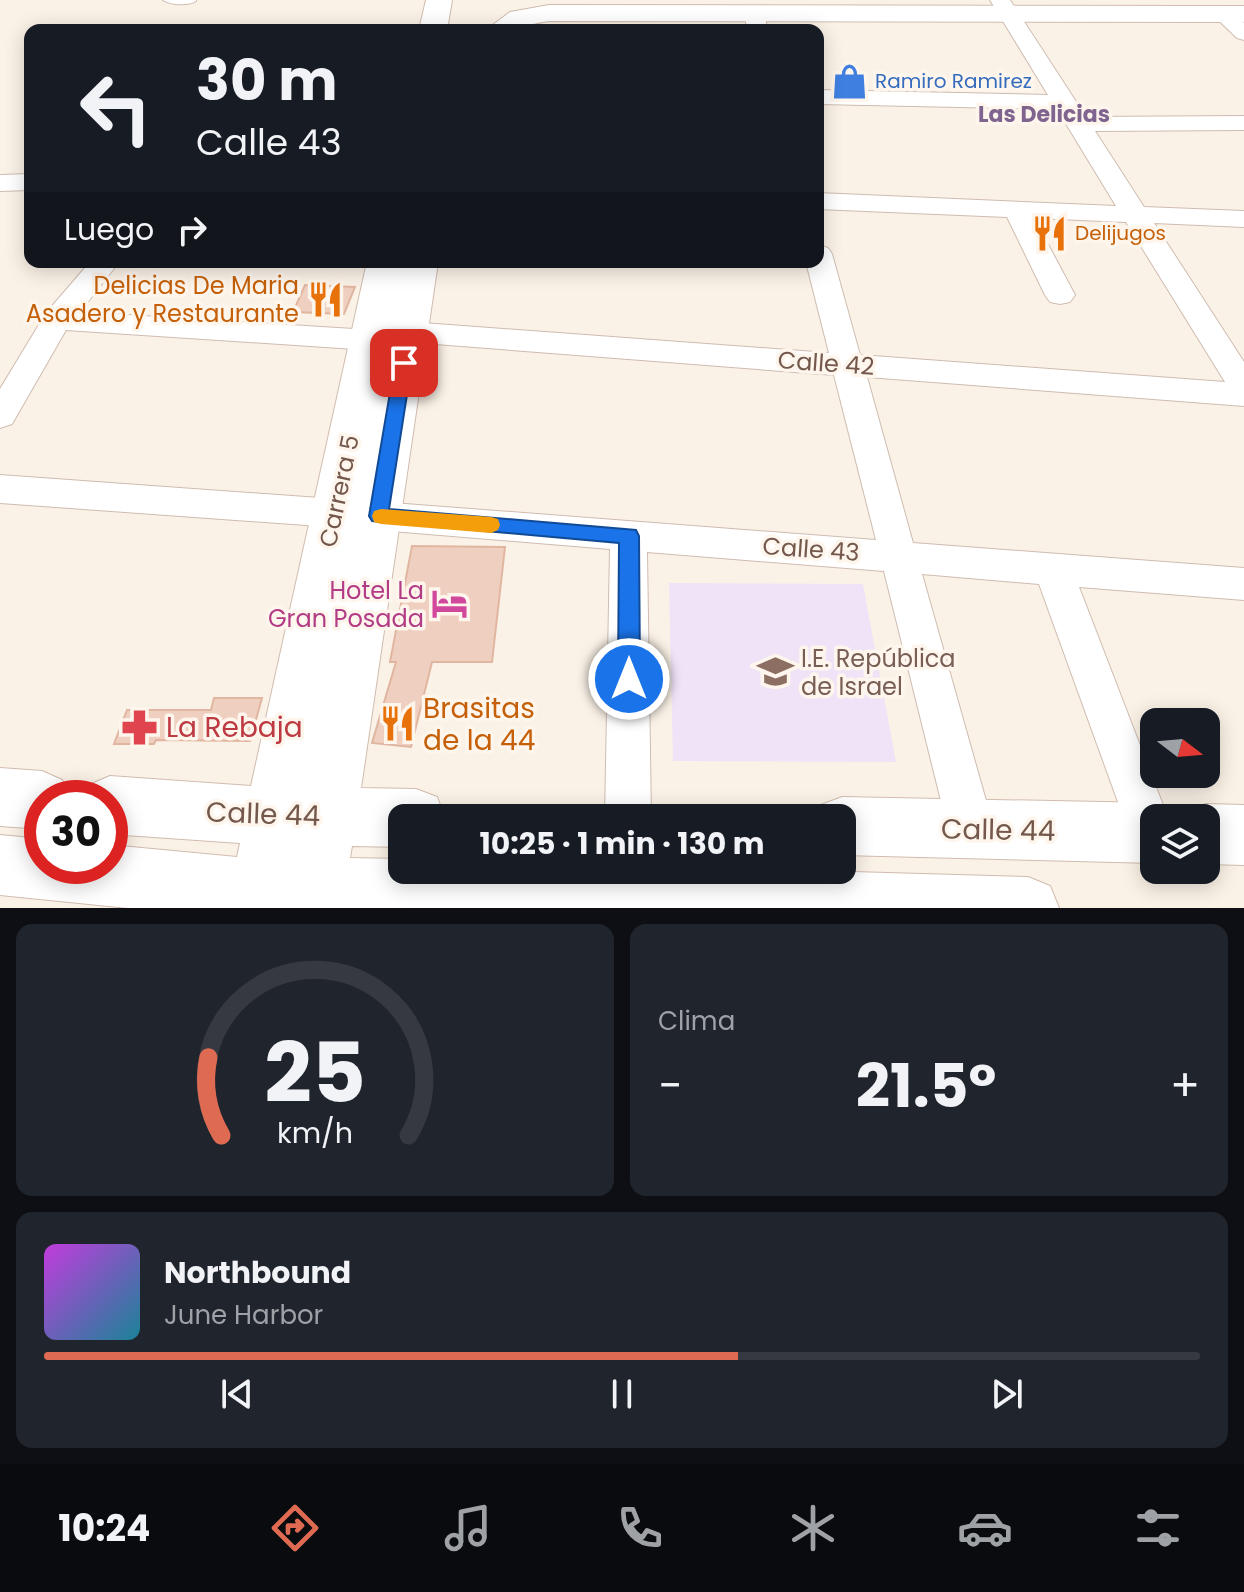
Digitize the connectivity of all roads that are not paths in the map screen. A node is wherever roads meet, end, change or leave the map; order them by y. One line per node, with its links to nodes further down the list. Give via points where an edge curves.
1 (168, 0): 5 (lane)
2 (507, 0): 9 (main road)
3 (956, 0): 6 (main road)
4 (1078, 0): 6 (main road)
5 (191, 1)
6 (1003, 5): 7 (main road); 8 (main road); 13 (street)
7 (1233, 14): 11 (street)
8 (756, 22): 10 (main road, via 549,13)
9 (502, 24)
10 (509, 24)
11 (1244, 34)
12 (824, 97): 13 (street)
13 (1072, 113): 14 (street); 19 (street)
14 (1244, 123)
15 (24, 182): 16 (street)
16 (0, 183)
17 (824, 201): 18 (street)
18 (1016, 209): 19 (street); 25 (street)
19 (1135, 214): 20 (street); 29 (street)
20 (1244, 219)
21 (100, 268): 26 (street)
22 (385, 268): 27 (main road, Carrera 5)
23 (417, 268): 27 (main road, Carrera 5)
24 (822, 268): 28 (street)
25 (1060, 295)
26 (57, 320): 27 (street, Calle 42); 31 (street)
27 (389, 336): 28 (street, Calle 42); 33 (main road, Carrera 5)
28 (847, 364): 30 (street, Calle 42); 35 (street)
29 (1244, 387)
30 (1244, 395)
31 (0, 416)
32 (0, 489): 33 (street, Calle 43)
33 (356, 515): 34 (street, Calle 43); 43 (main road, Carrera 5)
34 (629, 536): 35 (street, Calle 43); 40 (street)
35 (898, 556): 36 (street, Calle 43); 46 (street)
36 (1053, 569): 37 (street, Calle 43); 41 (street)
37 (1244, 584)
38 (0, 797): 39 (main road)
39 (24, 799)
40 (628, 804)
41 (1157, 804)
42 (128, 806): 43 (main road, Calle 44)
43 (301, 816): 44 (main road, Calle 44); 51 (main road, Carrera 5)
44 (388, 818)
45 (856, 826): 46 (main road, Calle 44)
46 (971, 829): 47 (main road, Calle 44)
47 (1140, 833)
48 (1220, 835): 49 (main road, Calle 44)
49 (1244, 835)
50 (0, 865): 51 (main road)
51 (288, 898): 52 (main road)
52 (608, 902): 53 (main road)
53 (994, 908): 54 (main road)
54 (1028, 908)

